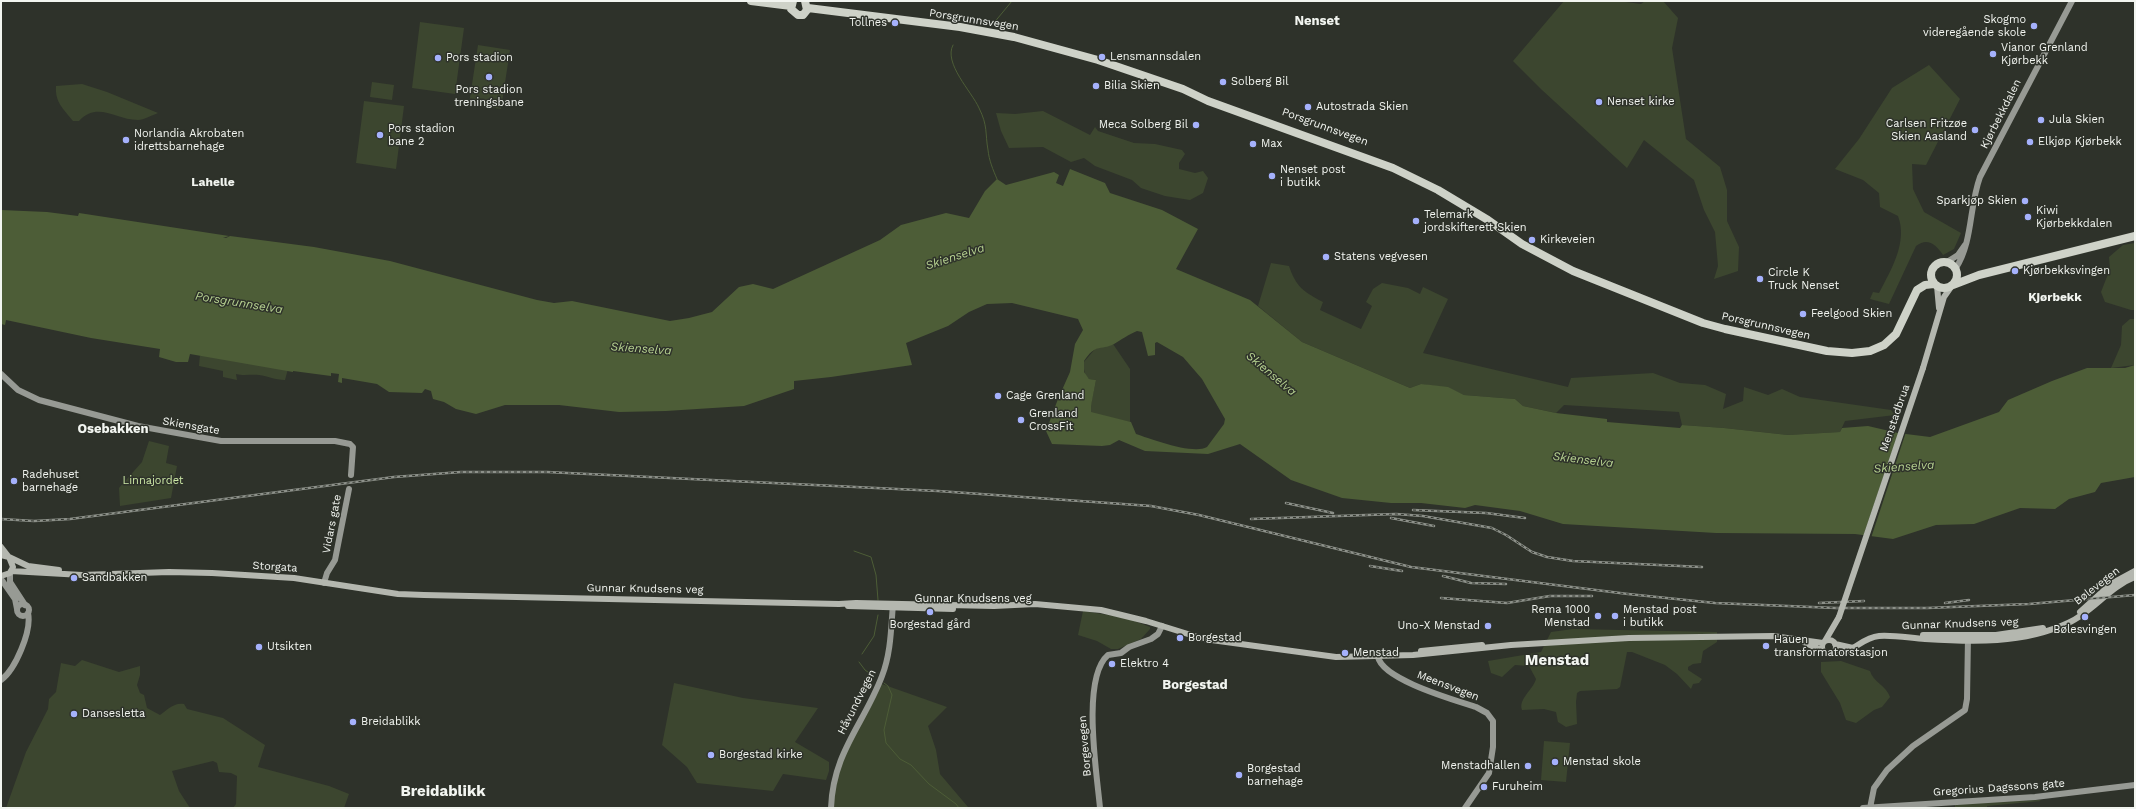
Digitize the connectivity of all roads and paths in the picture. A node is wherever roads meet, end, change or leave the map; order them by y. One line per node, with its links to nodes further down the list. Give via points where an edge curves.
1 (751, 1): 3 (highway, Porsgrunnsvegen)
2 (2072, 1): 7 (street, Kjørbekkdalen, via 1980,177 1973,200)
3 (792, 4): 4 (highway, Porsgrunnsvegen, via 792,11 798,15 804,14)
4 (807, 4): 15 (highway, Porsgrunnsvegen, via 987,31 1105,62 1183,89 1208,101 1393,168 1438,190 1540,255 1573,271 1703,323 1757,337 1852,353 1865,352 1889,342 1899,329)
5 (2135, 230): 8 (highway)
6 (2135, 236): 8 (highway)
7 (1967, 242): 9 (street, via 1958,255); 10 (street, Kjørbekkdalen)
8 (2067, 253): 12 (highway)
9 (1947, 262): 10 (highway); 11 (highway, via 1936,265)
10 (1956, 270): 12 (highway, via 1967,275); 14 (highway, via 1957,280)
11 (1931, 274): 13 (highway); 15 (highway, Porsgrunnsvegen, via 1917,284 1911,294)
12 (1979, 275): 14 (highway)
13 (1936, 285): 14 (highway, via 1942,288); 15 (highway, Porsgrunnsvegen, via 1925,285 1917,290); 16 (main road, Menstadbrua)
14 (1952, 286): 16 (main road, Menstadbrua, via 1944,297)
15 (1906, 313)
16 (1938, 316): 34 (main road, Menstadbrua, bridge)
17 (1, 374): 18 (street, Skiensgate, via 18,390 30,396 116,422 221,441 335,441 352,445)
18 (351, 475)
19 (349, 489): 28 (street, Vidars gate, via 335,560 326,573)
20 (1, 547): 21 (main road)
21 (6, 556): 23 (main road, via 13,563); 24 (main road, Storgata, via 32,568)
22 (2135, 571): 35 (main road, Bølevegen, via 2112,584)
23 (10, 572): 24 (main road, Storgata, via 82,575); 25 (main road); 30 (street, via 10,582)
24 (96, 573): 28 (main road, Storgata, via 184,572 294,578)
25 (1, 576)
26 (2135, 577): 35 (main road, Bølevegen, via 2114,588)
27 (1, 579): 32 (street, via 16,599)
28 (324, 583): 29 (main road, Storgata, via 398,594)
29 (450, 596): 31 (main road, Gunnar Knudsens veg)
30 (25, 605): 32 (street, via 20,605); 33 (street, via 29,609)
31 (893, 606): 36 (main road, Gunnar Knudsens veg, via 1003,610 1059,607 1110,611); 47 (street, Håvundvegen, via 890,649 885,668 876,691 843,753 834,781)
32 (17, 609): 33 (street, via 18,614)
33 (25, 615): 45 (street, via 29,624 15,664)
34 (1839, 617): 39 (main road, Menstadbrua); 40 (main road, Menstadbrua)
35 (2074, 618): 38 (main road, Gunnar Knudsens veg, via 2042,633 2022,637)
36 (1162, 628): 44 (main road, Gunnar Knudsens veg, via 1183,636 1323,656); 48 (street, Borgevegen, via 1150,639 1121,653 1110,654 1100,666 1092,716)
37 (1797, 638): 39 (main road, Gunnar Knudsens veg); 42 (main road, Gunnar Knudsens veg); 44 (main road, Gunnar Knudsens veg, via 1636,638 1457,646 1407,655)
38 (1968, 638): 41 (main road, Gunnar Knudsens veg, via 1872,637); 51 (street, via 1965,710 1913,746 1887,770 1874,788)
39 (1824, 642): 40 (main road); 42 (main road)
40 (1834, 643): 41 (main road); 43 (main road, via 1836,649)
41 (1854, 648): 43 (main road, Gunnar Knudsens veg, via 1847,652)
42 (1822, 651): 43 (main road)
43 (1832, 654)
44 (1378, 657): 49 (street, Meensvegen, via 1384,667 1403,679 1476,707 1487,713 1493,721 1489,773)
45 (1, 680)
46 (2135, 784): 51 (street, Gregorius Dagssons gate, via 2035,797)
47 (831, 808)
48 (1100, 808)
49 (1465, 808)
50 (1863, 808): 51 (street, Gregorius Dagssons gate)
51 (1870, 808)

